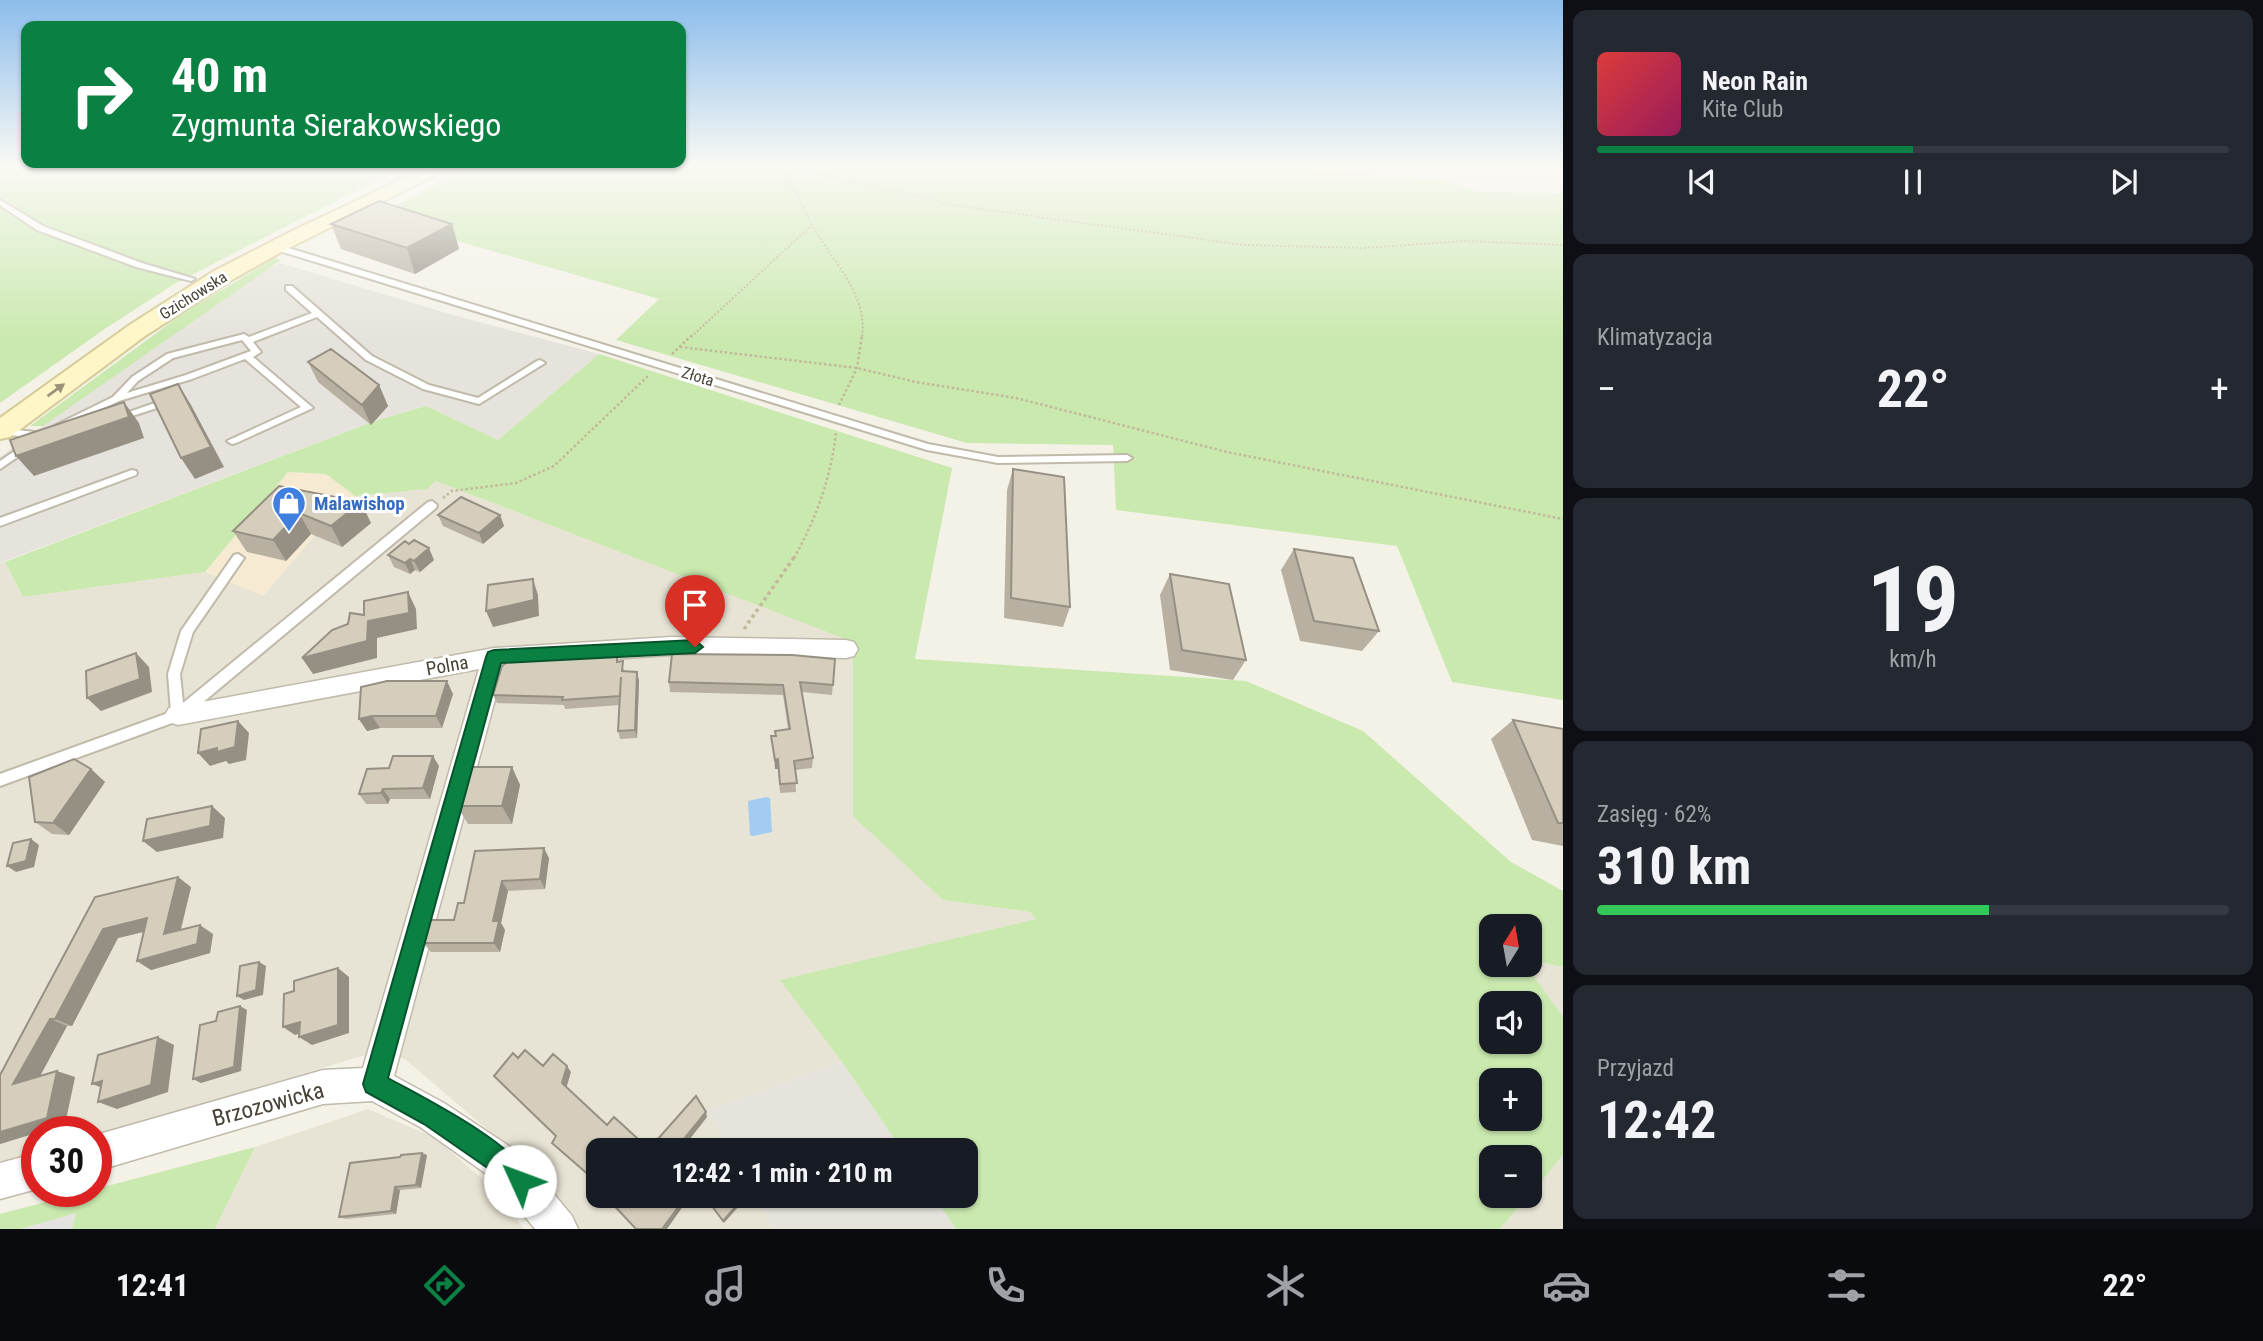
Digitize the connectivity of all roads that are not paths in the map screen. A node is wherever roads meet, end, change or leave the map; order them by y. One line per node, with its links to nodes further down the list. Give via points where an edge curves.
1 (36, 225): 5 (lane, via 139,265)
2 (296, 225): 5 (street, Gzichowska)
3 (321, 225): 4 (street, Gzichowska)
4 (276, 247): 14 (street, Gzichowska, one-way to 4, via 174,306); 18 (lane, Złota, via 927,447 998,460)
5 (191, 279): 14 (street, Gzichowska, via 131,317)
6 (289, 288): 7 (lane)
7 (318, 314): 8 (lane); 10 (lane, via 369,358 426,387 479,401)
8 (247, 341): 9 (lane, via 257,352); 12 (lane, via 244,337 170,356 135,379)
9 (247, 356): 12 (lane); 17 (lane, via 308,408)
10 (540, 363)
11 (182, 396): 13 (lane)
12 (116, 400): 16 (lane)
13 (107, 421)
14 (0, 424): 16 (lane)
15 (69, 434): 16 (lane)
16 (40, 436): 19 (lane)
17 (232, 441)
18 (1127, 458)
19 (0, 466)
20 (132, 473): 22 (lane)
21 (432, 505): 26 (lane)
22 (0, 522)
23 (238, 558): 26 (lane, via 187,631 174,674)
24 (846, 649): 25 (street, Polna, via 671,646)
25 (494, 657): 26 (street, Polna); 28 (street)
26 (178, 715): 27 (lane)
27 (0, 780)
28 (374, 1084): 29 (street, Brzozowicka, via 323,1087); 32 (street, via 432,1115 508,1167)
29 (112, 1148)
30 (21, 1175): 31 (street)
31 (0, 1181)
32 (559, 1229)

